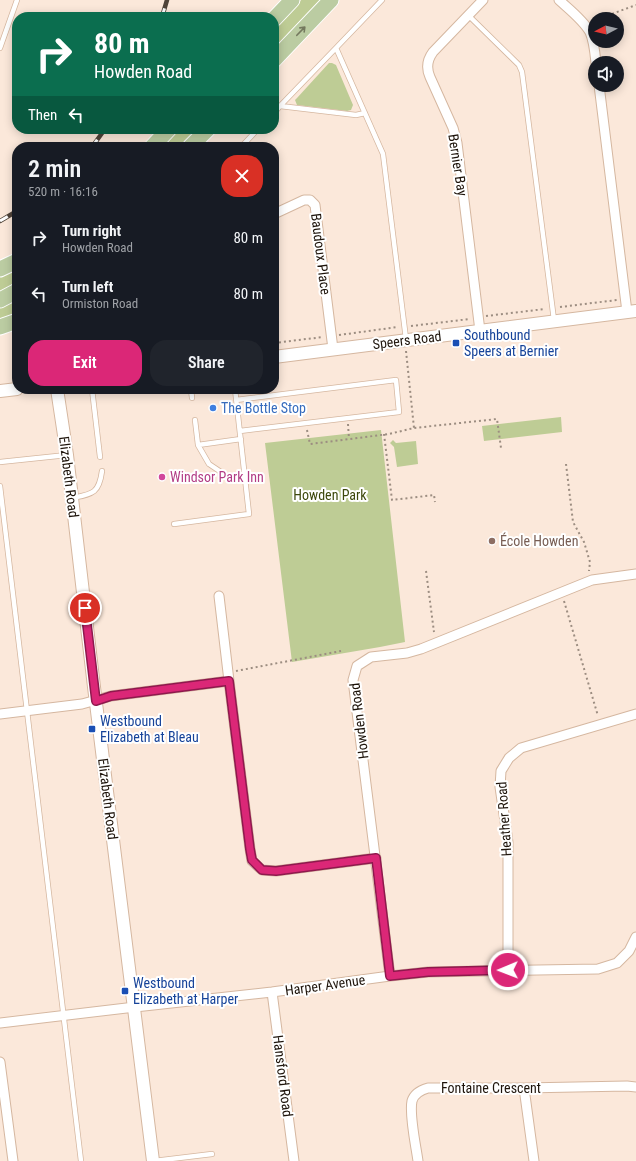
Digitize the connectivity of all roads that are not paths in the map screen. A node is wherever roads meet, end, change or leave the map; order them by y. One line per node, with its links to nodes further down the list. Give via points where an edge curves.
1 (17, 0): 7 (lane)
2 (292, 0): 9 (main road)
3 (331, 0): 13 (main road, one-way to 3)
4 (382, 0): 12 (lane)
5 (483, 0): 10 (street, Bernier Bay)
6 (560, 0): 14 (street, via 590,33)
7 (13, 12)
8 (12, 14): 11 (lane)
9 (279, 14)
10 (468, 15): 30 (lane, via 519,65 522,72); 31 (street, Bernier Bay, via 433,52 428,68 457,142)
11 (0, 48)
12 (336, 48): 16 (lane); 17 (lane)
13 (279, 55)
14 (595, 56)
15 (600, 92): 29 (street)
16 (280, 106): 17 (lane)
17 (365, 114): 32 (lane, via 384,160)
18 (164, 134): 21 (main road)
19 (204, 134): 22 (main road)
20 (253, 134): 23 (lane)
21 (157, 142)
22 (195, 142)
23 (246, 142)
24 (279, 212): 33 (street, Baudoux Place, via 304,200 310,200 315,205)
25 (12, 263): 26 (main road)
26 (0, 269)
27 (12, 294): 28 (main road)
28 (0, 300)
29 (632, 312): 30 (street, Speers Road)
30 (554, 322): 31 (street, Speers Road)
31 (480, 331): 32 (street, Speers Road)
32 (407, 340): 33 (street, Speers Road)
33 (333, 349): 34 (street, Speers Road)
34 (279, 356)
35 (12, 390): 36 (street)
36 (0, 391)
37 (58, 394): 47 (street, Elizabeth Road)
38 (93, 394): 48 (lane)
39 (192, 394): 41 (lane)
40 (235, 394): 42 (lane)
41 (192, 398)
42 (236, 400): 44 (lane); 44 (lane, via 396,380 399,412)
43 (195, 420): 46 (lane)
44 (240, 431): 45 (lane)
45 (241, 439): 46 (lane); 51 (lane)
46 (198, 445): 51 (lane, via 209,464 224,474)
47 (67, 455): 49 (lane); 53 (street, Elizabeth Road)
48 (100, 458)
49 (0, 462)
50 (102, 471): 53 (lane, via 101,481 92,494)
51 (245, 481): 54 (lane, via 249,514)
52 (0, 486): 59 (lane)
53 (72, 498): 58 (street, Elizabeth Road)
54 (174, 524)
55 (636, 574): 62 (street, Howden Road, via 592,580 421,649 371,657 357,666 353,680)
56 (219, 596): 57 (street)
57 (229, 681): 58 (street, via 111,696); 62 (street, via 252,860 262,870 276,871)
58 (96, 701): 59 (street); 67 (street, Elizabeth Road)
59 (27, 711): 60 (street); 68 (lane)
60 (0, 714)
61 (636, 714): 64 (street, Heather Road, via 521,748 508,758 501,771 500,787 508,842)
62 (376, 858): 65 (street, Howden Road)
63 (636, 937): 64 (street, Harper Avenue, via 629,951 617,963 598,969)
64 (508, 970): 65 (street, Harper Avenue, via 428,972)
65 (390, 976): 66 (street, Harper Avenue)
66 (272, 992): 67 (street, Harper Avenue); 77 (street, Hansford Road)
67 (135, 1007): 68 (street, Harper Avenue); 76 (street, Elizabeth Road)
68 (64, 1015): 69 (street, Harper Avenue); 75 (lane)
69 (0, 1023)
70 (0, 1062): 74 (street)
71 (636, 1087): 72 (street, Fontaine Crescent)
72 (524, 1088): 78 (street, Fontaine Crescent, via 428,1088 420,1091 412,1100); 79 (street)
73 (212, 1154): 76 (lane)
74 (13, 1161)
75 (81, 1161)
76 (153, 1161)
77 (294, 1161)
78 (418, 1161)
79 (534, 1161)

